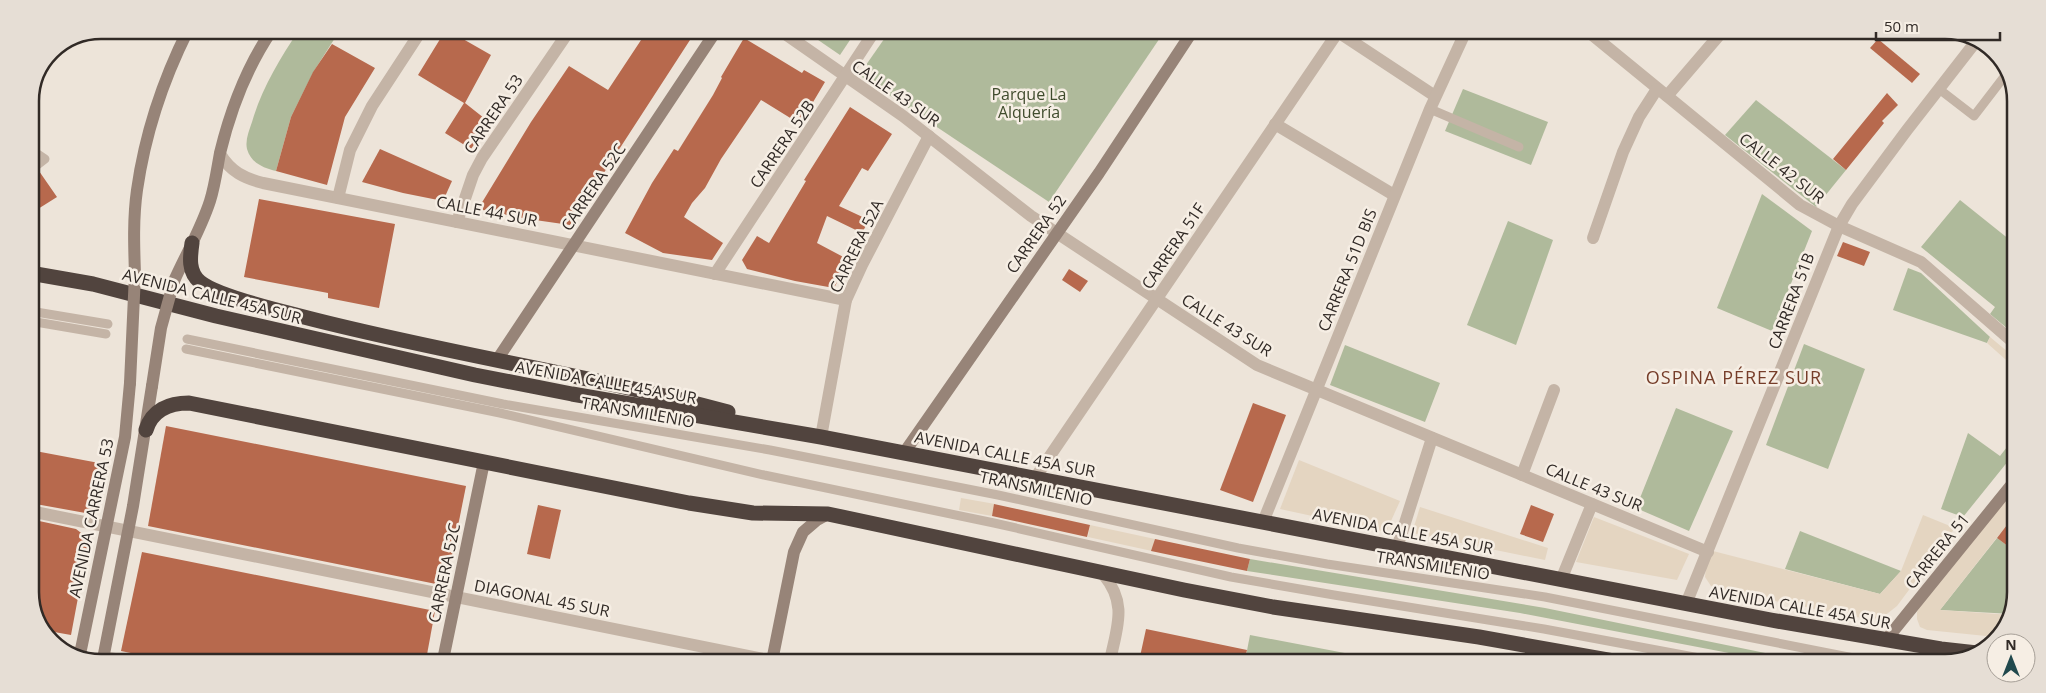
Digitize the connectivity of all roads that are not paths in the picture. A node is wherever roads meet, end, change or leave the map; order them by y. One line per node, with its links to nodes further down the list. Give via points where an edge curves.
1 (184, 39): 61 (street, AVENIDA CARRERA 53, bridge, via 169,72 148,137 137,191 130,383 125,437)
2 (266, 39): 24 (street, via 238,93)
3 (416, 39): 28 (street, via 368,114 350,150)
4 (564, 39): 29 (street, CARRERA 53, via 482,158)
5 (711, 39): 34 (street, CARRERA 52C)
6 (792, 39): 15 (street, CALLE 43 SUR)
7 (870, 39): 15 (street, CARRERA 52B)
8 (1187, 39): 31 (street, CARRERA 52)
9 (1333, 39): 21 (street, CARRERA 51F)
10 (1349, 39): 19 (street)
11 (1463, 39): 19 (street, CARRERA 51D BIS)
12 (1597, 39): 18 (street, CALLE 42 SUR)
13 (1715, 39): 18 (street)
14 (1974, 45): 17 (street, CARRERA 51B)
15 (846, 77): 22 (street, CALLE 43 SUR); 35 (street, CARRERA 52B)
16 (2003, 78): 17 (lane, via 1974,116)
17 (1939, 88): 30 (street, CARRERA 51B)
18 (1662, 92): 30 (street, CALLE 42 SUR, via 1800,205); 32 (street, via 1639,117 1623,152)
19 (1435, 96): 20 (street, CARRERA 51D BIS)
20 (1430, 109): 23 (lane); 27 (street, CARRERA 51D BIS)
21 (1275, 124): 27 (street); 37 (street, CARRERA 51F)
22 (930, 136): 31 (street, CALLE 43 SUR); 38 (street, CARRERA 52A)
23 (1519, 147)
24 (220, 154): 28 (street, CALLE 44 SUR, via 234,171 250,179); 33 (street, via 210,200)
25 (39, 155): 26 (lane, via 45,159)
26 (39, 164)
27 (1394, 195): 47 (street, CARRERA 51D BIS)
28 (338, 198): 29 (street, CALLE 44 SUR)
29 (457, 222): 34 (street, CALLE 44 SUR)
30 (1839, 226): 43 (street, CALLE 42 SUR, via 1921,262); 64 (street, CARRERA 51B)
31 (1057, 233): 37 (street, CALLE 43 SUR); 52 (street, CARRERA 52)
32 (1593, 238)
33 (192, 243): 46 (highway, via 190,262 194,276 210,288 337,326); 49 (street, bridge, via 174,281 161,328)
34 (574, 245): 35 (street, CALLE 44 SUR); 46 (street, CARRERA 52C)
35 (715, 274): 38 (street, CALLE 44 SUR)
36 (39, 275): 50 (highway, AVENIDA CALLE 45A SUR, via 93,284 475,376)
37 (1156, 299): 47 (street, CALLE 43 SUR, via 1257,365); 55 (street, CARRERA 51F)
38 (846, 300): 50 (street, CARRERA 52A)
39 (39, 312): 41 (lane)
40 (39, 323): 42 (lane)
41 (108, 324)
42 (106, 334)
43 (2007, 337)
44 (187, 339): 79 (lane, TRANSMILENIO, via 503,404 770,450 988,493 1238,548 1545,596)
45 (186, 349): 78 (lane, TRANSMILENIO, via 500,413 1231,577 1544,628)
46 (497, 360): 50 (highway, via 660,394)
47 (1316, 390): 51 (street, CALLE 43 SUR); 60 (street, CARRERA 51D BIS)
48 (1554, 390): 54 (street)
49 (146, 430): 53 (highway, via 149,421 163,408 189,403); 62 (street)
50 (821, 437): 52 (highway, AVENIDA CALLE 45A SUR)
51 (1432, 438): 54 (street, CALLE 43 SUR); 63 (street)
52 (904, 453): 55 (highway, AVENIDA CALLE 45A SUR)
53 (484, 462): 59 (highway, via 706,506 753,513); 67 (street, CARRERA 52C)
54 (1522, 475): 57 (street, CALLE 43 SUR)
55 (1035, 478): 60 (highway, AVENIDA CALLE 45A SUR)
56 (2007, 490): 69 (street, CARRERA 51)
57 (1592, 504): 64 (street, CALLE 43 SUR); 66 (street)
58 (39, 513): 61 (street, DIAGONAL 45 SUR)
59 (828, 514): 65 (highway); 75 (street, via 803,532 794,552)
60 (1263, 522): 63 (highway, AVENIDA CALLE 45A SUR)
61 (106, 527): 62 (street, DIAGONAL 45 SUR); 70 (street, AVENIDA CARRERA 53)
62 (128, 531): 67 (street, DIAGONAL 45 SUR); 72 (street)
63 (1397, 548): 66 (highway, AVENIDA CALLE 45A SUR)
64 (1708, 552): 68 (street, CARRERA 51B)
65 (1103, 574): 76 (street, via 1112,584 1119,603); 77 (highway, via 1273,607)
66 (1561, 580): 68 (highway, AVENIDA CALLE 45A SUR)
67 (455, 598): 73 (street, CARRERA 52C); 74 (street, DIAGONAL 45 SUR)
68 (1686, 604): 69 (highway, AVENIDA CALLE 45A SUR)
69 (1886, 640): 71 (highway, AVENIDA CALLE 45A SUR)
70 (81, 651)
71 (1966, 651)
72 (108, 654)
73 (444, 654)
74 (737, 654)
75 (773, 654)
76 (1111, 654)
77 (1574, 654)
78 (1679, 654)
79 (1834, 654)

